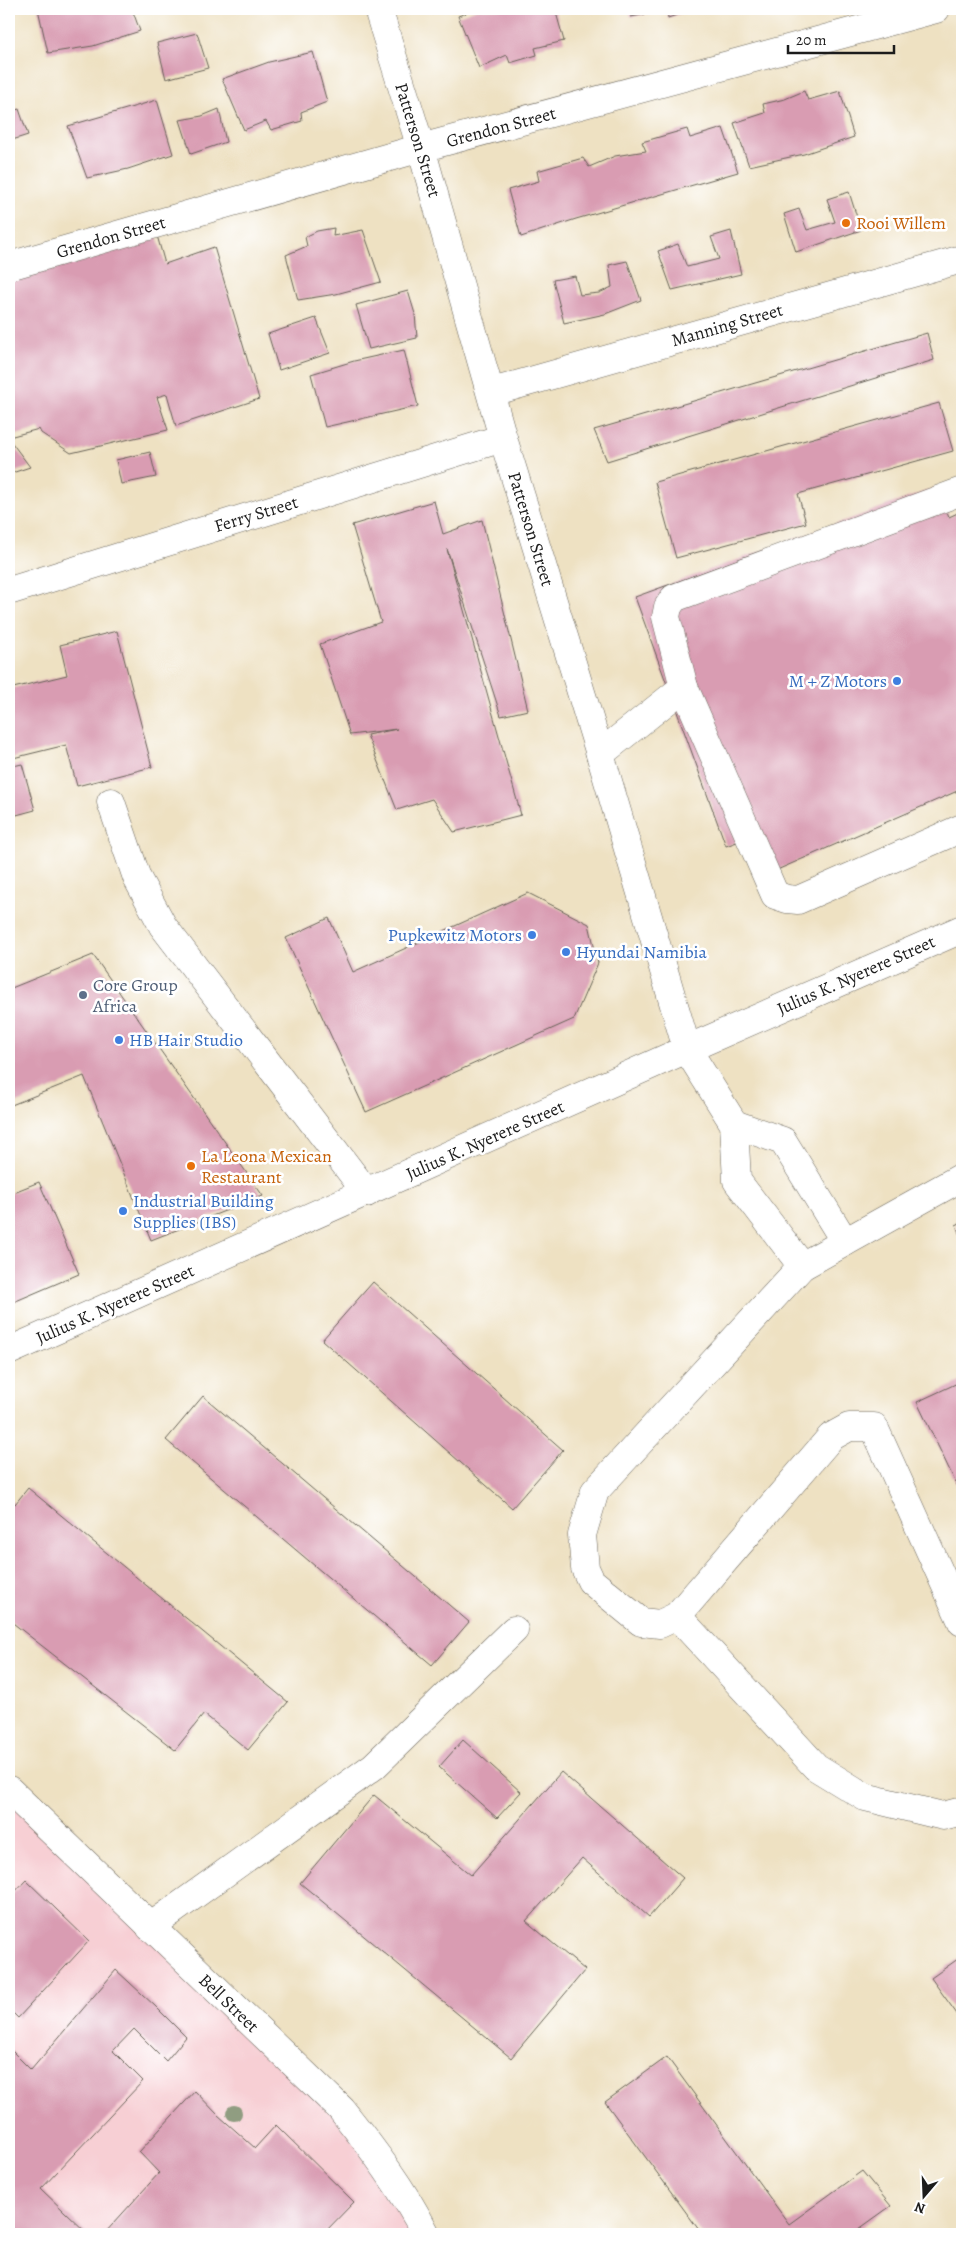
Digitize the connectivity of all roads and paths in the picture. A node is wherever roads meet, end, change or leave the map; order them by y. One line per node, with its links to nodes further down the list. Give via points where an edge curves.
1 (378, 9): 3 (street, Patterson Street)
2 (936, 9): 3 (street, Grendon Street)
3 (421, 148): 5 (street, Grendon Street); 6 (street, Patterson Street)
4 (962, 259): 6 (street, Manning Street)
5 (9, 266)
6 (492, 392): 7 (street, Patterson Street)
7 (503, 438): 9 (street, Ferry Street); 11 (street, Patterson Street)
8 (962, 491): 10 (street, via 674,598 666,617)
9 (9, 592)
10 (684, 687): 11 (street); 13 (street, via 775,894 798,900)
11 (600, 754): 15 (street, Patterson Street)
12 (111, 802): 18 (street, via 138,878 163,926)
13 (962, 828)
14 (962, 929): 15 (street, Julius K. Nyerere Street)
15 (687, 1049): 16 (street, Patterson Street); 18 (street, Julius K. Nyerere Street)
16 (734, 1124): 19 (street, via 782,1140); 20 (street, via 737,1181)
17 (962, 1177): 19 (street)
18 (367, 1193): 21 (street, Julius K. Nyerere Street)
19 (845, 1242): 20 (street)
20 (802, 1266): 22 (street, via 595,1491 582,1535 585,1568 591,1581 641,1622 660,1624)
21 (9, 1351)
22 (677, 1616): 23 (street, via 831,1437 849,1428 874,1427); 26 (street, via 816,1767 865,1797 943,1816)
23 (962, 1622)
24 (514, 1630): 27 (street, via 374,1766)
25 (9, 1790): 27 (street, Bell Street)
26 (962, 1811)
27 (150, 1927): 28 (street, Bell Street, via 341,2110 379,2156)
28 (426, 2234)

